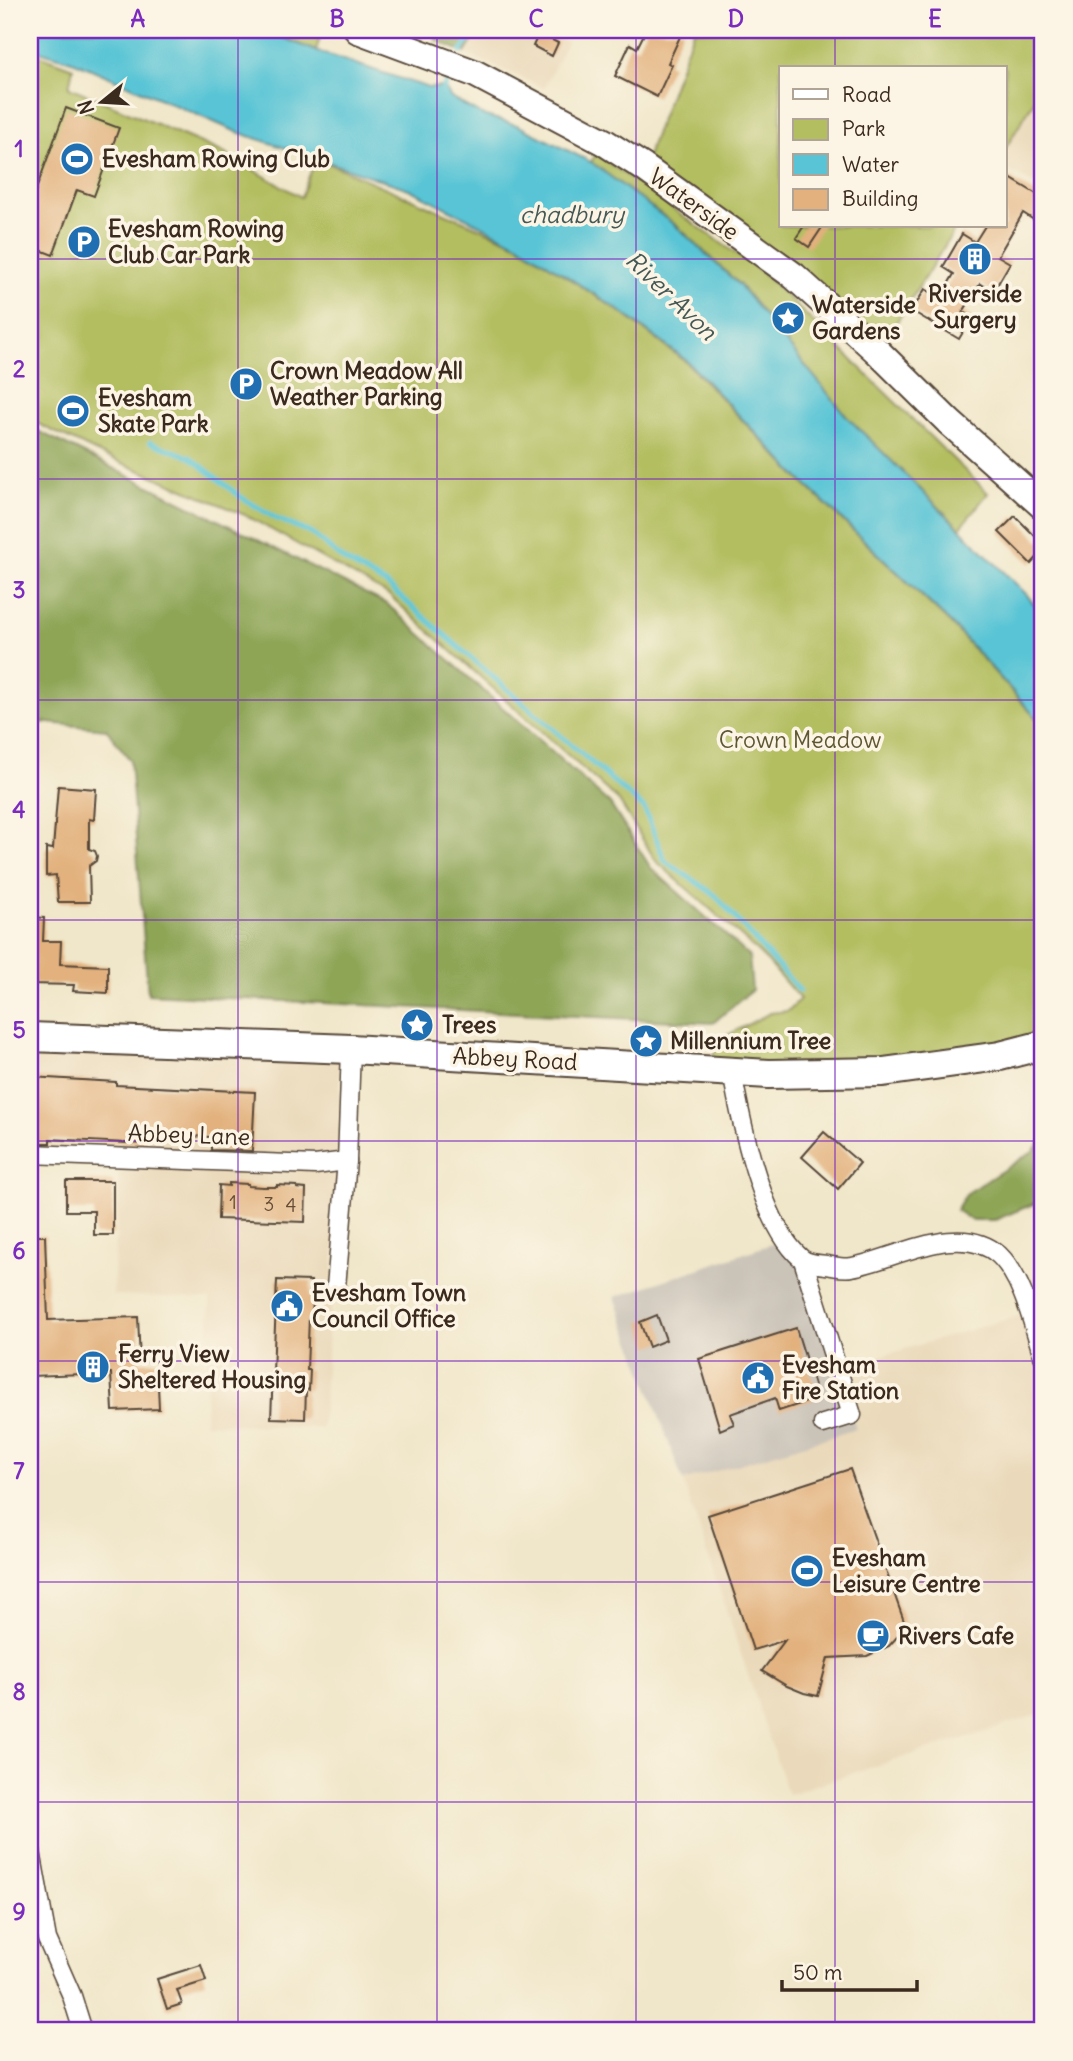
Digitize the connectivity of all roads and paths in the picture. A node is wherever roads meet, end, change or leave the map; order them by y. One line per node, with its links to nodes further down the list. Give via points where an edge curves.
1 (358, 30): 2 (main road, Waterside, via 474,73 643,167 793,276)
2 (1043, 506)
3 (30, 1037): 5 (main road, Abbey Road)
4 (1043, 1045): 6 (main road, Abbey Road, via 1000,1056 883,1072)
5 (351, 1049): 6 (main road, Abbey Road); 8 (street)
6 (732, 1072): 9 (street, via 743,1132 763,1192 784,1240)
7 (30, 1154): 8 (street, Abbey Lane, via 315,1164)
8 (347, 1161): 10 (street)
9 (803, 1261): 11 (street, via 850,1268 956,1240 979,1242 999,1256 1015,1278); 12 (street, via 852,1415)
10 (336, 1287)
11 (1043, 1356)
12 (823, 1424)
13 (30, 1846): 14 (street, via 47,1939)
14 (83, 2031)

